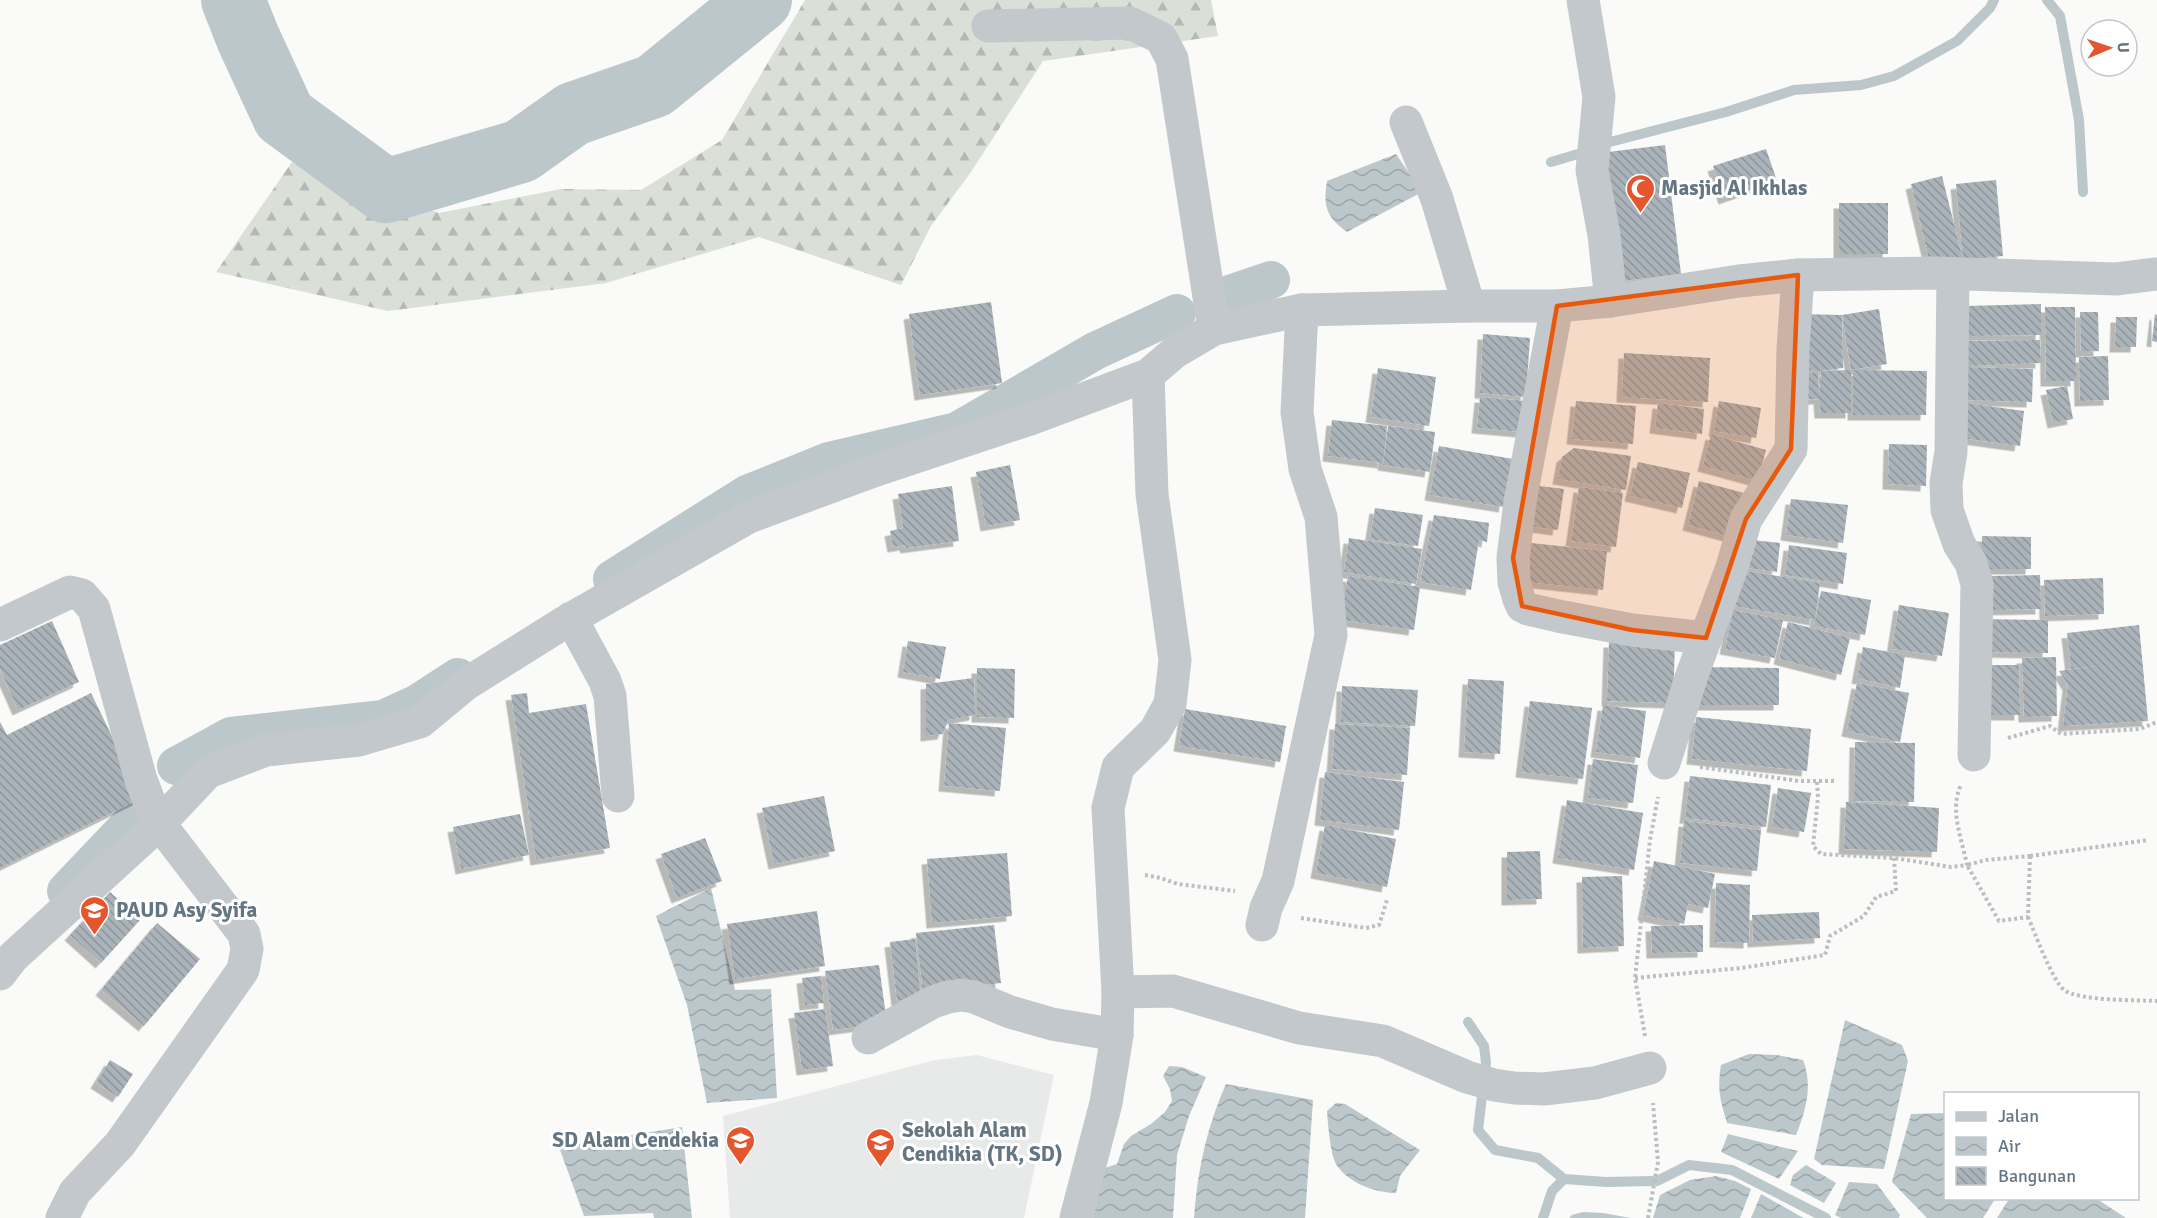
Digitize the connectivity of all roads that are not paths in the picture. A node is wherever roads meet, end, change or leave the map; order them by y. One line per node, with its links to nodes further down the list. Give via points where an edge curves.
1 (1583, 0): 7 (street, via 1599,97 1592,170)
2 (988, 26): 11 (street, via 1130,23 1161,38 1172,59)
3 (1406, 122): 8 (street, via 1437,198)
4 (1953, 274): 5 (street, via 2116,279); 6 (street); 16 (street, via 1947,510 1977,584)
5 (2157, 274)
6 (1798, 275): 7 (street); 15 (street, via 1791,449 1746,519)
7 (1611, 301): 9 (street)
8 (1469, 306): 9 (street); 10 (street)
9 (1557, 306): 15 (street, via 1513,558 1514,582 1522,606 1632,630)
10 (1302, 310): 11 (street); 20 (street, via 1297,412 1305,469 1321,517 1331,635 1278,881)
11 (1214, 329): 12 (street, via 1175,352)
12 (1148, 375): 13 (street, via 749,517); 22 (street, via 1152,494 1175,660 1170,704 1155,731 1118,767 1108,808)
13 (571, 618): 18 (street, via 610,696); 19 (street, via 466,684 420,722 359,740 266,750 208,772)
14 (0, 625): 19 (street, via 70,592 82,595 94,609 141,780)
15 (1706, 638): 17 (street)
16 (1974, 755)
17 (1664, 763)
18 (618, 796)
19 (158, 821): 21 (street, via 13,957); 26 (street, via 244,934 247,950 243,970 120,1144 75,1191)
20 (1266, 910)
21 (0, 974)
22 (1118, 992): 23 (street); 25 (street, via 1173,991 1299,1028 1383,1041 1467,1077 1514,1088 1595,1083)
23 (1117, 1035): 24 (street, via 1052,1024 962,995 933,1002); 27 (street, via 1106,1103)
24 (868, 1038)
25 (1650, 1068)
26 (62, 1218)
27 (1076, 1218)

